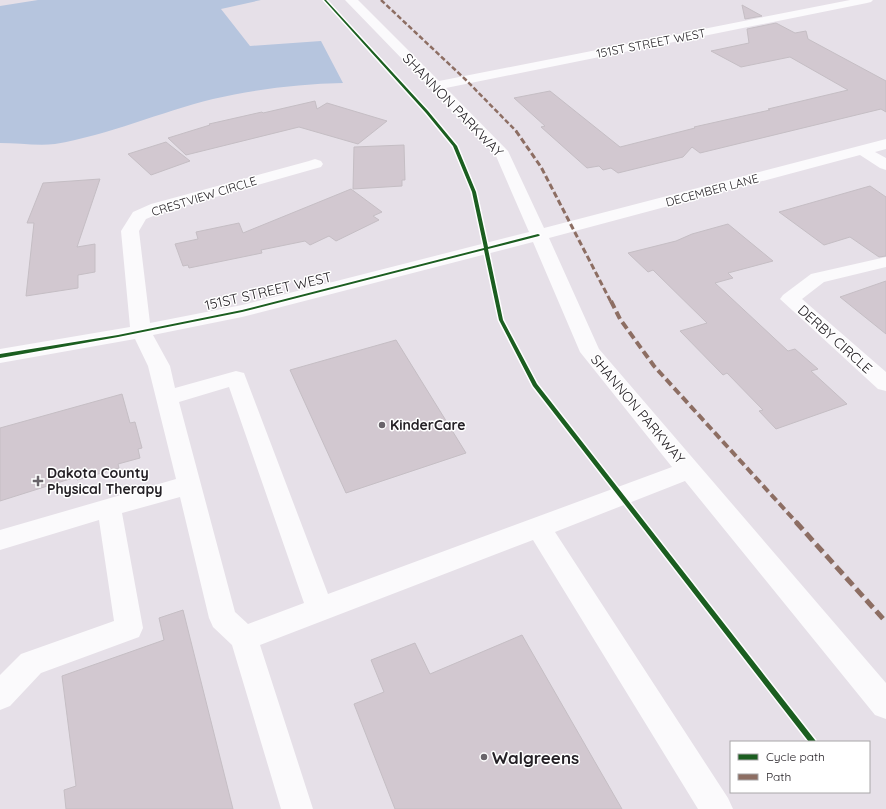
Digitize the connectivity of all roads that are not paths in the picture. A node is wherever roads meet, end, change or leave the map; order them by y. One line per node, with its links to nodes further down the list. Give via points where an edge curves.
1 (351, 0): 3 (street, SHANNON PARKWAY)
2 (867, 0): 3 (street, 151ST STREET WEST)
3 (435, 86): 8 (street, SHANNON PARKWAY, via 503,154)
4 (886, 144): 5 (street, DECEMBER LANE)
5 (862, 150): 7 (street); 8 (street, DECEMBER LANE)
6 (314, 164): 10 (street, CRESTVIEW CIRCLE, via 156,208 139,216 130,232)
7 (886, 165)
8 (538, 235): 10 (street, 151ST STREET WEST, via 249,309); 14 (street, SHANNON PARKWAY, via 590,352)
9 (886, 262): 12 (street, DERBY CIRCLE, via 818,278 790,299)
10 (141, 332): 11 (street, 151ST STREET WEST); 13 (street, via 159,366)
11 (0, 356)
12 (886, 384)
13 (166, 398): 15 (street); 19 (street, via 236,378)
14 (688, 470): 17 (street); 22 (street, SHANNON PARKWAY)
15 (188, 485): 16 (street); 20 (street, via 223,618)
16 (109, 507): 18 (street); 21 (street, via 129,628 31,663)
17 (539, 528): 19 (street); 24 (street)
18 (0, 540)
19 (320, 610): 20 (street)
20 (244, 638): 23 (street)
21 (0, 696)
22 (886, 705)
23 (297, 809)
24 (717, 809)

